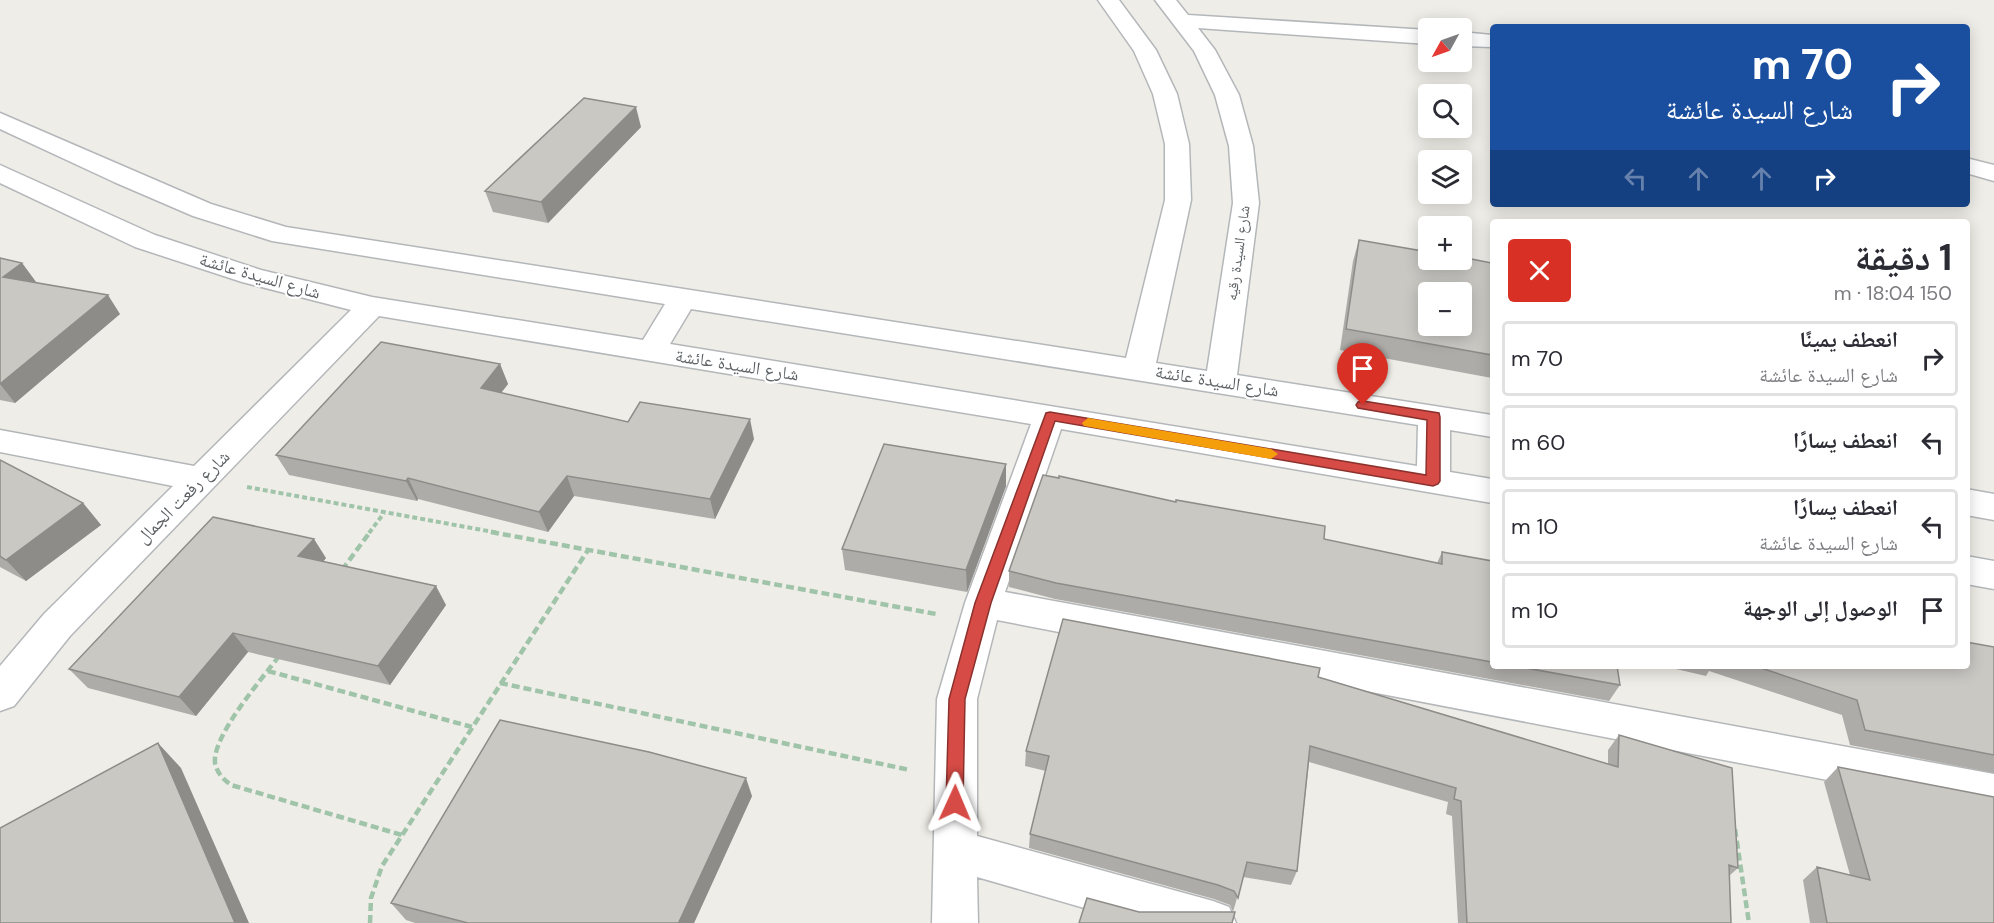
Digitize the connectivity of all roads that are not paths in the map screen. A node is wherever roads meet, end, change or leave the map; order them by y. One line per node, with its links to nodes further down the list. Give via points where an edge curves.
1 (1108, 0): 14 (street, via 1145,50 1165,94 1177,144 1178,200)
2 (1165, 0): 3 (street, شارع السيدة رقيه)
3 (1182, 21): 4 (street); 15 (street, شارع السيدة رقيه, via 1204,50 1227,96 1241,146 1246,203)
4 (1418, 36)
5 (1472, 40): 6 (street)
6 (1490, 41)
7 (0, 120): 11 (street, شارع السيدة عائشة, via 202,210 282,235)
8 (1970, 166): 9 (street)
9 (1994, 173)
10 (1, 175): 12 (street, شارع السيدة عائشة, via 145,242 252,276)
11 (683, 298): 13 (street); 14 (street, شارع السيدة عائشة)
12 (372, 306): 13 (street, شارع السيدة عائشة); 20 (street, شارع رفعت الجمال)
13 (651, 351): 16 (street, شارع السيدة عائشة)
14 (1140, 369): 15 (street, شارع السيدة عائشة)
15 (1221, 382): 17 (street, شارع السيدة عائشة)
16 (1050, 416): 21 (street, شارع السيدة عائشة); 27 (street)
17 (1434, 417): 18 (street, شارع السيدة عائشة); 21 (street)
18 (1490, 426)
19 (0, 441): 20 (street)
20 (201, 479): 28 (street, شارع رفعت الجمال, via 57,625)
21 (1433, 481): 22 (street, شارع السيدة عائشة)
22 (1490, 491)
23 (1970, 503): 24 (street)
24 (1994, 507)
25 (1970, 571): 26 (street)
26 (1994, 575)
27 (981, 613): 29 (street); 30 (street, via 957,699)
28 (0, 694)
29 (1994, 793)
30 (954, 850): 31 (street); 32 (street)
31 (955, 923)
32 (1213, 923)

